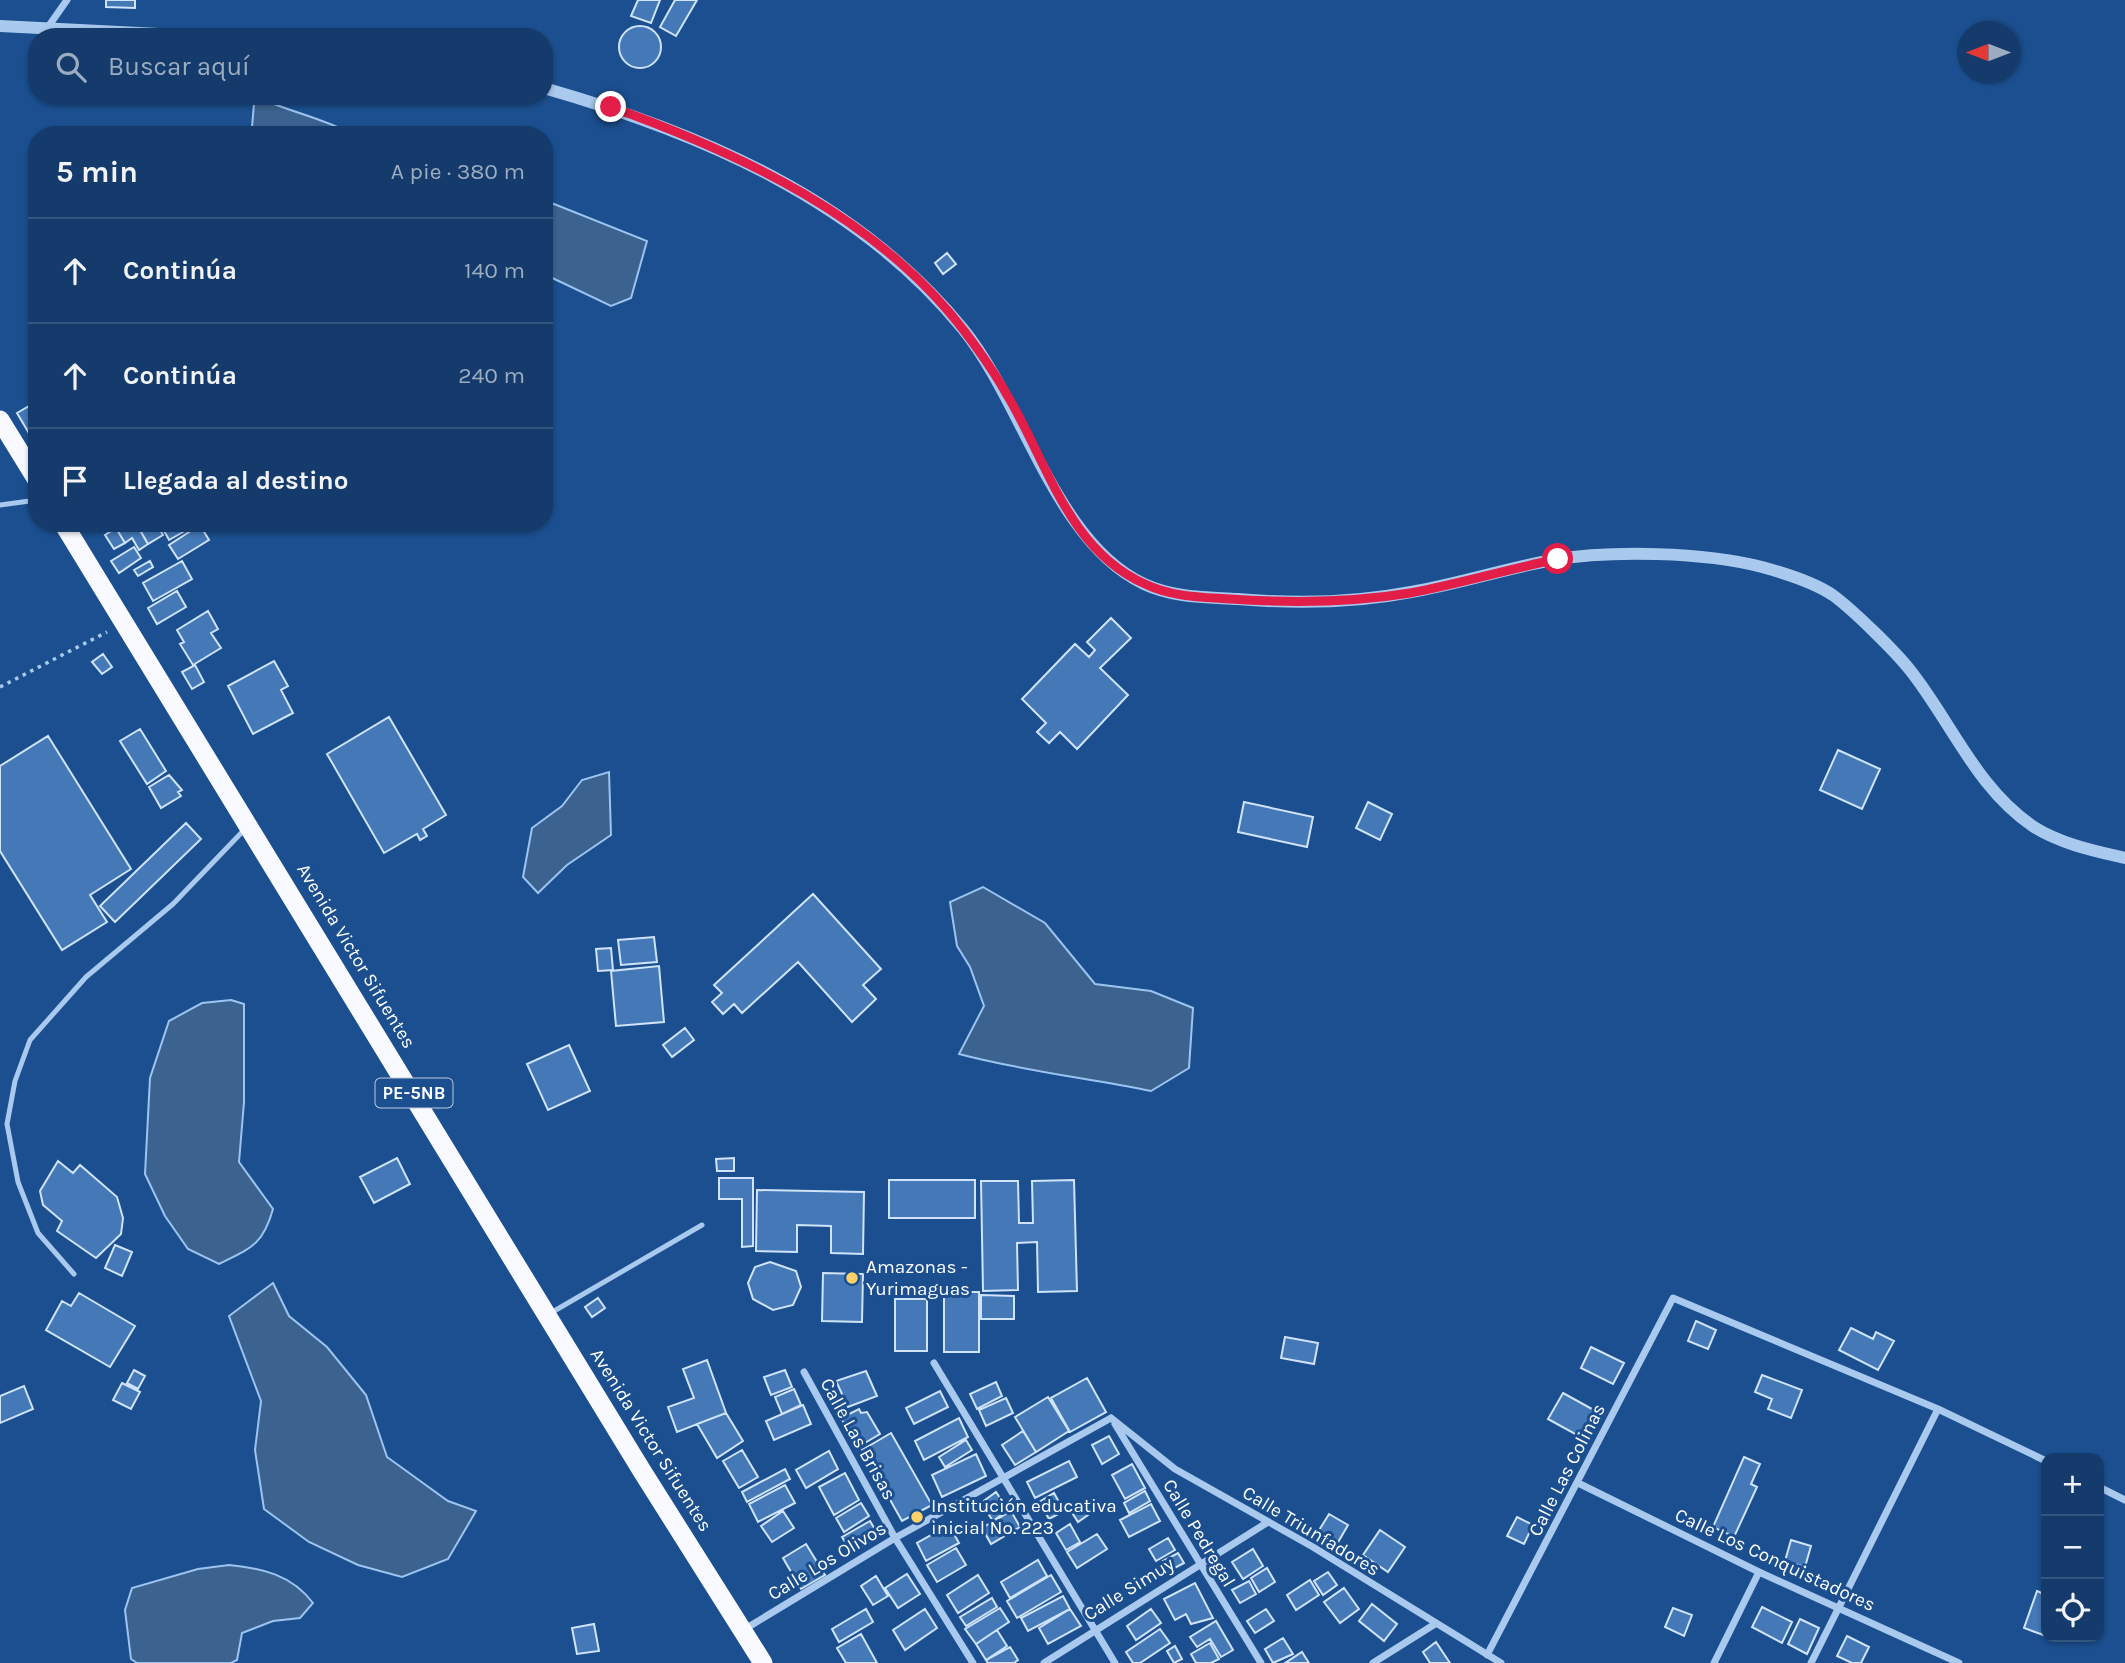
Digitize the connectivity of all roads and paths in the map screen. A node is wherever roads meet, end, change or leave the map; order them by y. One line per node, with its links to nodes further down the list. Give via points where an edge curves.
1 (67, 0): 3 (street)
2 (0, 26): 3 (street)
3 (48, 27): 4 (street)
4 (64, 28)
5 (553, 91): 14 (street, via 687,134 769,175 872,237 964,330 1008,396 1079,528 1109,562 1144,584 1178,596 1337,602 1411,592 1558,559 1707,557 1764,568 1832,594 1909,668 1985,783 2036,828 2080,847)
6 (0, 420): 7 (highway)
7 (28, 465)
8 (28, 501): 9 (lane)
9 (0, 505)
10 (68, 532): 11 (highway, Avenida Victor Sifuentes / PE-5NB)
11 (124, 624): 12 (path); 13 (highway, Avenida Victor Sifuentes / PE-5NB)
12 (0, 687)
13 (250, 825): 16 (lane, via 173,904 86,977 30,1040 15,1081 7,1124 18,1182 38,1233); 17 (highway, Avenida Victor Sifuentes / PE-5NB)
14 (2125, 858)
15 (702, 1225): 17 (lane)
16 (74, 1274)
17 (547, 1315): 34 (highway, Avenida Victor Sifuentes / PE-5NB)
18 (934, 1363): 23 (street)
19 (804, 1372): 28 (street, Calle Las Brisas)
20 (1938, 1409): 22 (street); 24 (street, Calle Las Colinas, via 1673,1298); 31 (street)
21 (1111, 1418): 23 (street, Calle Los Olivos); 27 (street, Calle Triunfadores, via 1175,1469); 29 (street, Calle Pedregal)
22 (2041, 1459)
23 (1003, 1477): 28 (street, Calle Los Olivos); 33 (street)
24 (1578, 1483): 30 (street, Calle Los Conquistadores); 35 (street, Calle Las Colinas)
25 (2104, 1490): 26 (street)
26 (2125, 1500)
27 (1268, 1522): 29 (street, Calle Simuy); 32 (street, Calle Triunfadores)
28 (895, 1538): 34 (street, Calle Los Olivos); 37 (street, Calle Las Brisas)
29 (1199, 1565): 33 (street, Calle Simuy); 40 (street, Calle Pedregal)
30 (1759, 1572): 31 (street, Calle Los Conquistadores); 43 (street)
31 (1838, 1607): 44 (street); 45 (street, Calle Los Conquistadores)
32 (1435, 1624): 35 (street, Calle Triunfadores); 41 (street)
33 (1094, 1629): 38 (street, Calle Simuy); 39 (street)
34 (743, 1630): 36 (highway, Avenida Victor Sifuentes / PE-5NB)
35 (1487, 1656): 42 (street, Calle Triunfadores)
36 (764, 1663)
37 (973, 1663)
38 (1044, 1663)
39 (1115, 1663)
40 (1261, 1663)
41 (1373, 1663)
42 (1501, 1663)
43 (1714, 1663)
44 (1811, 1663)
45 (1959, 1663)

